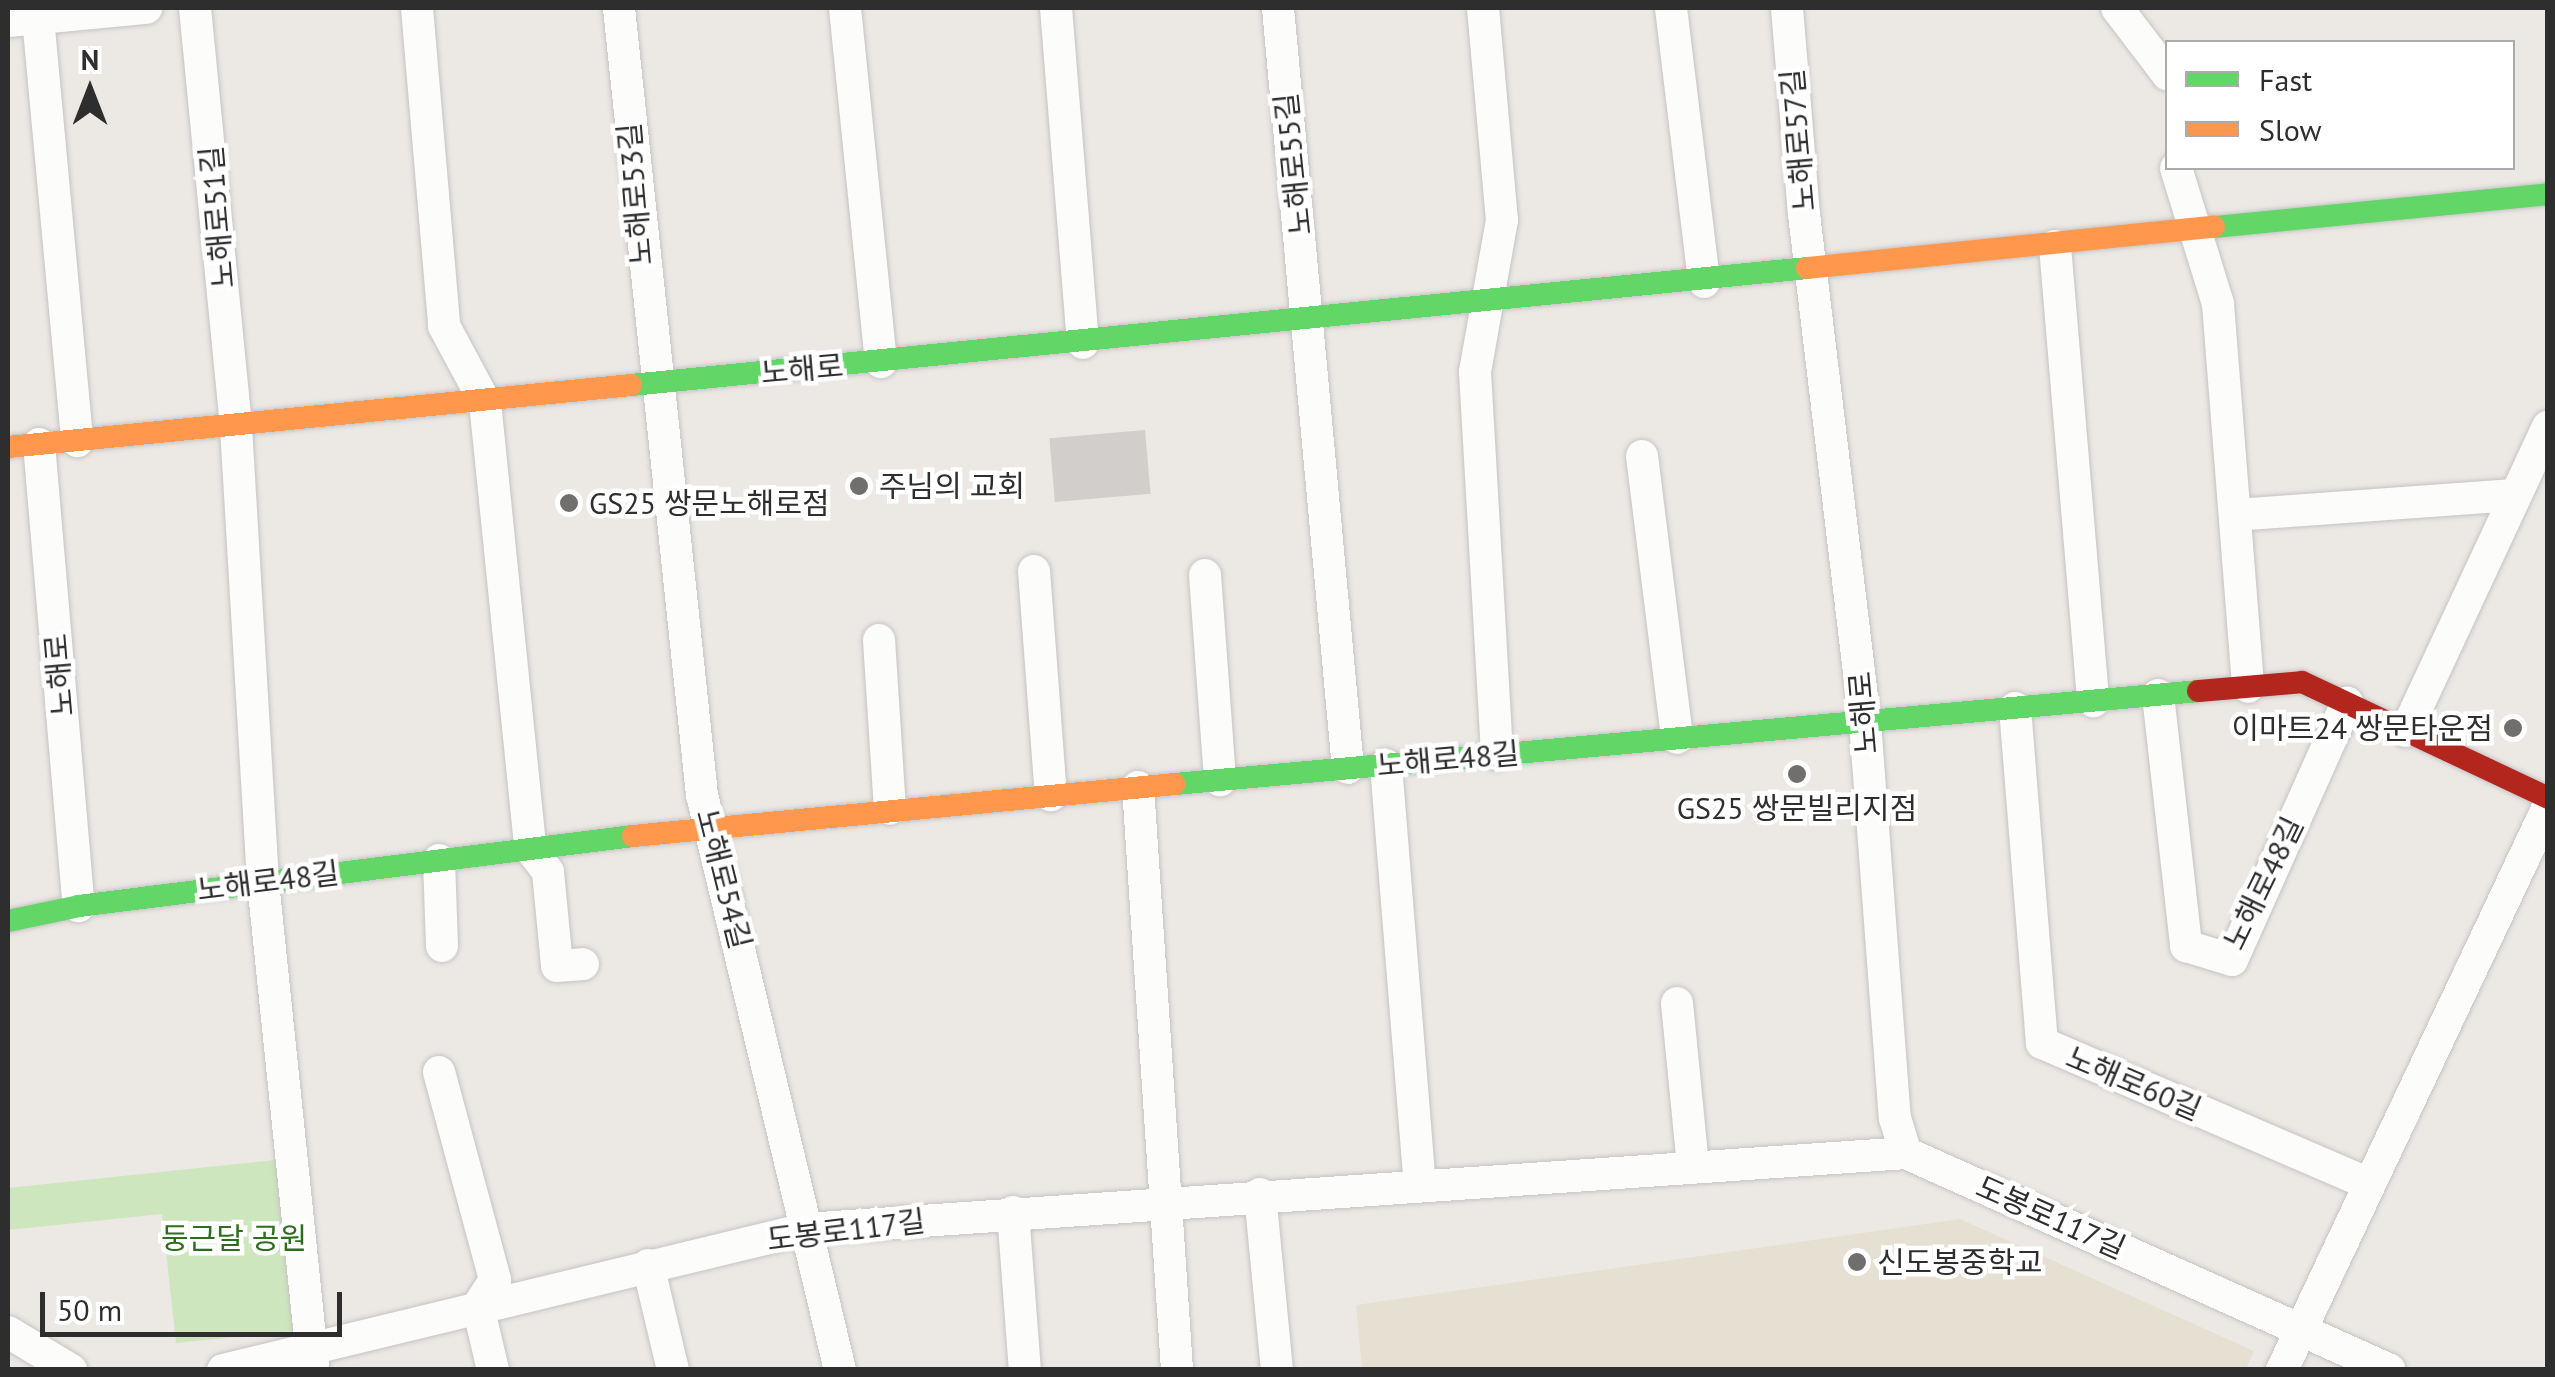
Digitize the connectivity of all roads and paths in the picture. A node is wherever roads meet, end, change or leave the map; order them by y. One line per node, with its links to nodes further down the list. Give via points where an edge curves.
1 (146, 8): 12 (street)
2 (196, 8): 26 (street, 노해로51길)
3 (417, 8): 25 (street, via 444,326)
4 (618, 8): 24 (street, 노해로53길, via 645,301)
5 (846, 8): 23 (street, 노해로)
6 (1056, 8): 22 (street)
7 (1278, 8): 21 (street, 노해로55길)
8 (1483, 8): 20 (street, via 1502,220)
9 (1671, 8): 19 (street)
10 (1787, 8): 18 (street, 노해로57길)
11 (2117, 8): 13 (street)
12 (23, 19): 28 (street)
13 (2165, 70)
14 (2177, 170): 16 (street)
15 (2548, 194): 16 (street, 노해로)
16 (2193, 231): 17 (street, 노해로); 32 (street, via 2218,304)
17 (2055, 246): 18 (street, 노해로); 38 (street)
18 (1813, 272): 19 (street, 노해로); 41 (street, 노해로)
19 (1704, 282): 20 (street, 노해로)
20 (1491, 304): 21 (street, 노해로); 44 (street, via 1475,372)
21 (1310, 321): 22 (street, 노해로); 46 (street)
22 (1083, 343): 23 (street, 노해로)
23 (881, 362): 24 (street, 노해로)
24 (661, 380): 25 (street, 노해로); 53 (street, 노해로54길, via 702,795)
25 (485, 402): 26 (street, 노해로); 54 (street)
26 (236, 426): 28 (street, 노해로); 56 (street)
27 (2548, 427): 31 (street)
28 (77, 440): 29 (street, 노해로)
29 (23, 445): 57 (street, 노해로)
30 (1642, 456): 43 (street)
31 (2515, 495): 32 (street); 42 (street)
32 (2234, 515): 36 (street)
33 (1034, 571): 49 (street)
34 (1206, 575): 47 (street)
35 (878, 640): 52 (street)
36 (2248, 687): 37 (street, 노해로48길); 39 (street, 노해로48길, via 2302,682)
37 (2158, 695): 38 (street, 노해로48길); 39 (street, 노해로48길, via 2186,946 2232,960)
38 (2093, 701): 40 (street, 노해로48길)
39 (2347, 703): 42 (street, 노해로48길)
40 (2016, 708): 41 (street, 노해로48길); 66 (street, 노해로60길, via 2042,1043)
41 (1864, 722): 43 (street, 노해로48길); 63 (street, 노해로, via 1895,1118)
42 (2406, 731): 50 (street, 노해로48길)
43 (1677, 738): 44 (street, 노해로48길)
44 (1496, 754): 45 (street, 노해로48길)
45 (1386, 764): 46 (street, 노해로48길); 65 (street)
46 (1348, 768): 47 (street, 노해로48길)
47 (1220, 780): 48 (street, 노해로48길)
48 (1138, 787): 49 (street, 노해로48길); 68 (street)
49 (1051, 795): 52 (street, 노해로48길)
50 (2548, 798)
51 (2548, 808): 66 (street)
52 (890, 810): 53 (street, 노해로48길)
53 (713, 826): 54 (street, 노해로48길); 70 (street, 노해로54길)
54 (530, 848): 55 (street, 노해로48길); 60 (street, via 548,872 556,966)
55 (439, 860): 56 (street, 노해로48길); 59 (street)
56 (263, 882): 57 (street, 노해로48길); 75 (street)
57 (79, 906): 58 (street, 노해로48길)
58 (8, 921)
59 (442, 946)
60 (583, 964)
61 (1677, 1002): 64 (street)
62 (439, 1072): 72 (street, via 495,1280)
63 (1906, 1153): 64 (street, 도봉로117길); 73 (street, 도봉로117길)
64 (1693, 1166): 65 (street, 도봉로117길)
65 (1420, 1184): 67 (street, 도봉로117길)
66 (2370, 1184): 73 (street)
67 (1260, 1194): 68 (street, 도봉로117길); 83 (street)
68 (1162, 1200): 69 (street, 도봉로117길); 82 (street)
69 (1013, 1212): 70 (street, 도봉로117길); 81 (street)
70 (806, 1229): 71 (street, 도봉로117길); 80 (street, 노해로54길)
71 (648, 1266): 72 (street, 도봉로117길); 79 (street)
72 (478, 1306): 75 (street, 도봉로117길); 78 (street)
73 (2301, 1328): 84 (street); 85 (street, 도봉로117길)
74 (8, 1332): 76 (street)
75 (312, 1359): 77 (street, 도봉로117길)
76 (71, 1370)
77 (223, 1370)
78 (493, 1370)
79 (673, 1370)
80 (840, 1370)
81 (1025, 1370)
82 (1178, 1370)
83 (1277, 1370)
84 (2282, 1370)
85 (2390, 1370)

